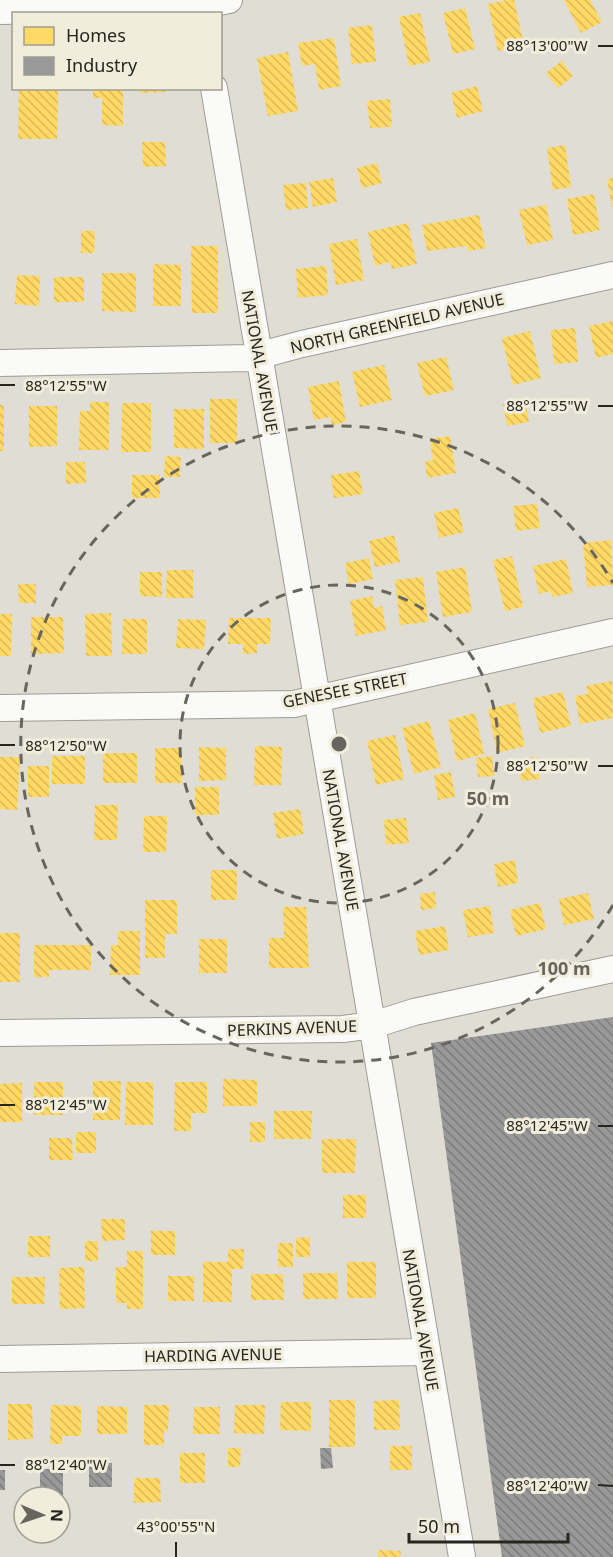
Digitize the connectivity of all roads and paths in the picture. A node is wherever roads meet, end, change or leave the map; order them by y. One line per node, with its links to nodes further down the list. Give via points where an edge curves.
1 (229, 0): 3 (street)
2 (119, 4): 3 (street); 4 (street)
3 (201, 10)
4 (0, 11)
5 (214, 90): 7 (street, NATIONAL AVENUE)
6 (613, 275): 7 (street, NORTH GREENFIELD AVENUE)
7 (259, 355): 8 (street, NORTH GREENFIELD AVENUE, via 208,360); 10 (street, NATIONAL AVENUE)
8 (0, 363)
9 (613, 632): 10 (street, GENESEE STREET)
10 (317, 699): 11 (street, GENESEE STREET, via 294,704); 13 (street, NATIONAL AVENUE)
11 (0, 708)
12 (613, 969): 13 (street, PERKINS AVENUE, via 414,1012)
13 (373, 1025): 14 (street, PERKINS AVENUE, via 343,1029); 15 (street, NATIONAL AVENUE)
14 (0, 1032)
15 (427, 1352): 16 (street, HARDING AVENUE); 17 (street, NATIONAL AVENUE)
16 (0, 1359)
17 (462, 1557)

